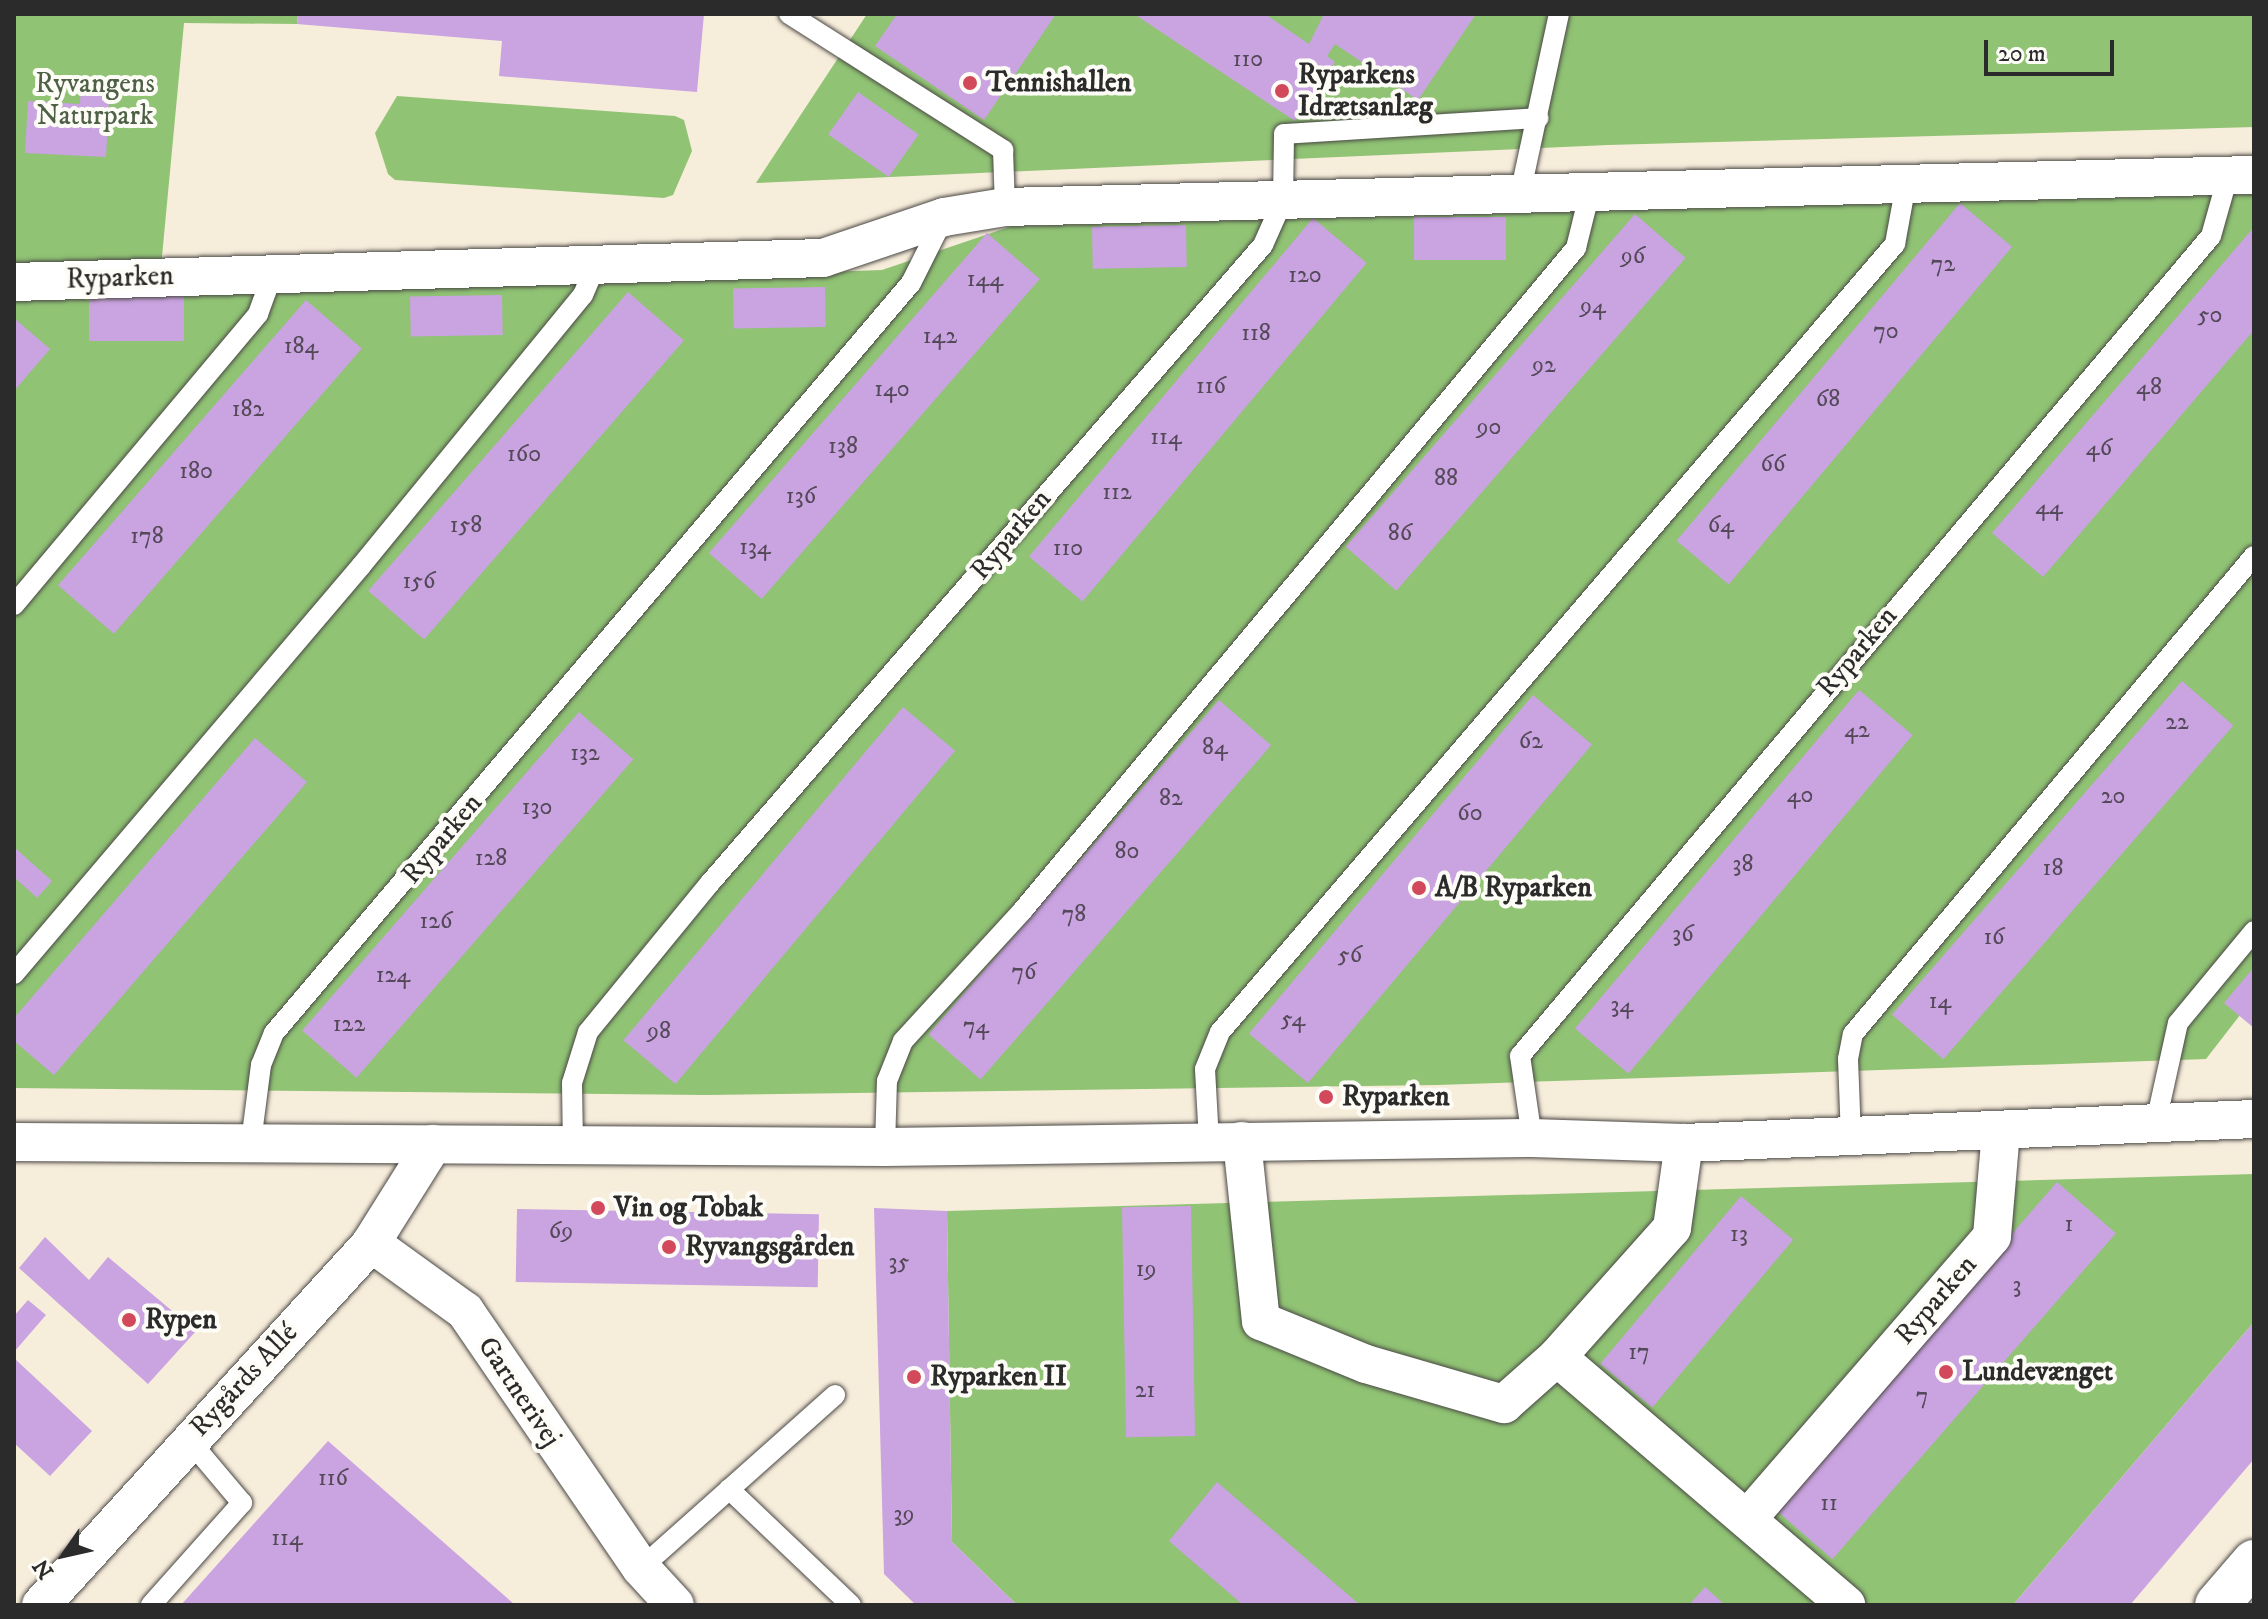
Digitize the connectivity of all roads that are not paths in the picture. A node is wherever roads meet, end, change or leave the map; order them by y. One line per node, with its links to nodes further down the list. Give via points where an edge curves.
1 (789, 14): 9 (lane, via 1003,150)
2 (1559, 14): 3 (lane)
3 (1538, 118): 7 (lane); 8 (lane, via 1284,134)
4 (2241, 176): 5 (street, Ryparken); 22 (lane, Ryparken, via 2211,236 1520,1056)
5 (1906, 184): 6 (street, Ryparken); 23 (lane, via 1895,244 1220,1032 1205,1069)
6 (1590, 192): 7 (street, Ryparken); 29 (lane, via 1576,248 1023,910 903,1041 887,1081)
7 (1520, 194): 8 (street, Ryparken)
8 (1283, 200): 9 (street, Ryparken); 28 (lane, Ryparken, via 1263,245 710,883 588,1032 572,1083)
9 (1005, 207): 10 (street, Ryparken)
10 (944, 217): 11 (street, Ryparken, via 823,258); 25 (lane, Ryparken, via 911,283 274,1033 261,1065)
11 (596, 265): 12 (street, Ryparken); 17 (lane, via 583,295 361,566)
12 (273, 273): 13 (street, Ryparken); 15 (lane, via 258,314)
13 (14, 282)
14 (2254, 556): 21 (lane, via 1853,1034 1848,1059)
15 (14, 605)
16 (2254, 931): 19 (lane, via 2178,1023)
17 (14, 974)
18 (2254, 1119): 19 (street)
19 (2156, 1122): 20 (street)
20 (2001, 1131): 21 (street); 35 (street, Ryparken, via 1992,1236)
21 (1851, 1137): 26 (street)
22 (1532, 1138): 23 (street); 26 (street)
23 (1226, 1141): 29 (street); 31 (street, via 1261,1321 1366,1364 1504,1404)
24 (14, 1142): 25 (street)
25 (251, 1142): 27 (street)
26 (1684, 1143): 31 (street, via 1672,1228)
27 (433, 1144): 28 (street); 30 (street, Rygårds Allé)
28 (573, 1147): 29 (street)
29 (885, 1147)
30 (371, 1243): 33 (street, Rygårds Allé); 37 (street, Gartnerivej, via 465,1311)
31 (1557, 1357): 35 (street)
32 (835, 1395): 34 (lane)
33 (189, 1440): 38 (street, Rygårds Allé); 39 (lane, via 242,1503)
34 (729, 1489): 37 (lane); 41 (lane)
35 (1749, 1517): 42 (street)
36 (2254, 1562): 43 (street)
37 (641, 1568): 40 (street, Gartnerivej)
38 (41, 1605)
39 (151, 1605)
40 (675, 1605)
41 (851, 1605)
42 (1846, 1605)
43 (2217, 1605)

